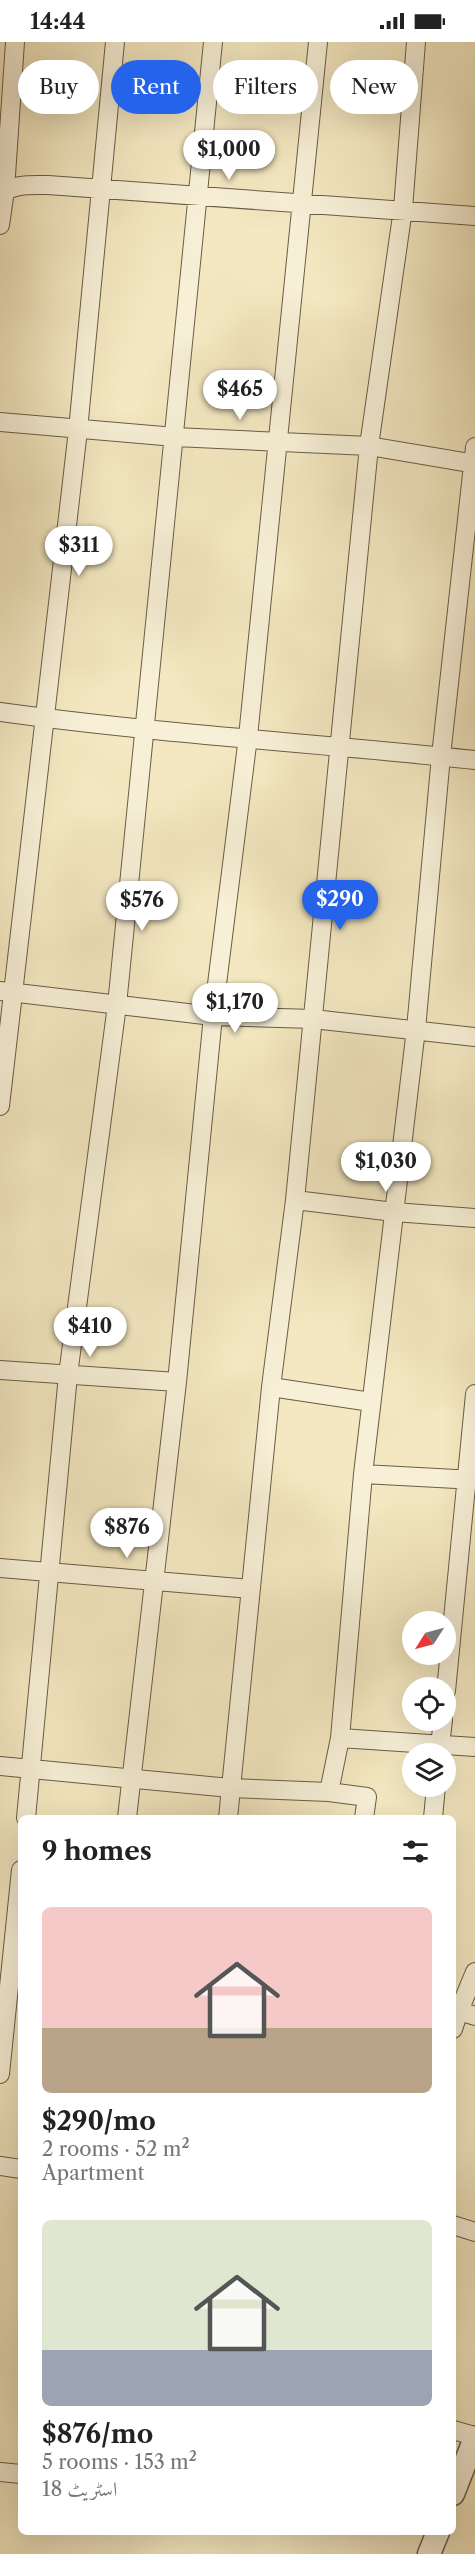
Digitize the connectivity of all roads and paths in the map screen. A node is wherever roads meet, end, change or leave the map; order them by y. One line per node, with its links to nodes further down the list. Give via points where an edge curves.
1 (15, 42): 7 (street)
2 (115, 42): 6 (street)
3 (213, 42): 8 (street)
4 (318, 42): 9 (street)
5 (416, 42): 10 (street)
6 (101, 187): 7 (street, via 36,185); 8 (street); 14 (street)
7 (2, 193): 12 (street)
8 (197, 197): 9 (street); 15 (street)
9 (302, 204): 10 (street); 16 (street)
10 (403, 209): 11 (street); 17 (street)
11 (475, 216)
12 (0, 225)
13 (0, 423): 14 (street)
14 (78, 430): 15 (street); 20 (street)
15 (175, 437): 16 (street); 21 (street)
16 (277, 441): 17 (street); 22 (street)
17 (369, 446): 18 (street); 23 (street)
18 (474, 458): 24 (street)
19 (0, 712): 20 (street)
20 (45, 718): 21 (street); 26 (street)
21 (144, 730): 22 (street); 27 (street)
22 (248, 737): 23 (street); 28 (street)
23 (341, 746): 24 (street); 29 (street)
24 (441, 756): 25 (street); 30 (street)
25 (475, 760)
26 (7, 992): 27 (street); 32 (street)
27 (117, 1005): 28 (street); 37 (street)
28 (213, 1016): 29 (street); 38 (street)
29 (313, 1019): 30 (street); 33 (street)
30 (416, 1029): 31 (street); 34 (street)
31 (475, 1037)
32 (0, 1106)
33 (295, 1200): 34 (street); 39 (street)
34 (394, 1212): 35 (street); 41 (street)
35 (475, 1218)
36 (0, 1370): 37 (street)
37 (68, 1375): 38 (street); 45 (street)
38 (177, 1382): 46 (street)
39 (271, 1387): 41 (street); 47 (street)
40 (475, 1394): 43 (street)
41 (371, 1402): 42 (street)
42 (363, 1474): 43 (street); 49 (street)
43 (471, 1480): 48 (street)
44 (0, 1568): 45 (street)
45 (48, 1572): 46 (street); 54 (street)
46 (154, 1579): 47 (street); 55 (street)
47 (251, 1589): 56 (street)
48 (448, 1677)
49 (340, 1738): 50 (street); 57 (street)
50 (402, 1745)
51 (475, 1748): 52 (street)
52 (456, 1749)
53 (0, 1766): 54 (street)
54 (32, 1768): 55 (street); 59 (street)
55 (131, 1779): 56 (street); 60 (street)
56 (230, 1788): 57 (street); 61 (street)
57 (329, 1792): 62 (street, via 367,1797)
58 (435, 1797): 63 (street)
59 (26, 1815)
60 (127, 1815)
61 (228, 1815)
62 (364, 1815)
63 (433, 1815)
64 (18, 1900): 65 (street)
65 (11, 1969): 68 (street)
66 (475, 1972): 67 (street)
67 (462, 2012)
68 (0, 2074)
69 (0, 2166): 70 (street)
70 (18, 2169)
71 (456, 2226): 72 (street)
72 (475, 2232)
73 (456, 2431): 74 (street)
74 (475, 2437): 77 (street)
75 (0, 2472): 76 (street)
76 (18, 2474)
77 (456, 2486)
78 (437, 2535): 79 (street)
79 (429, 2554)

